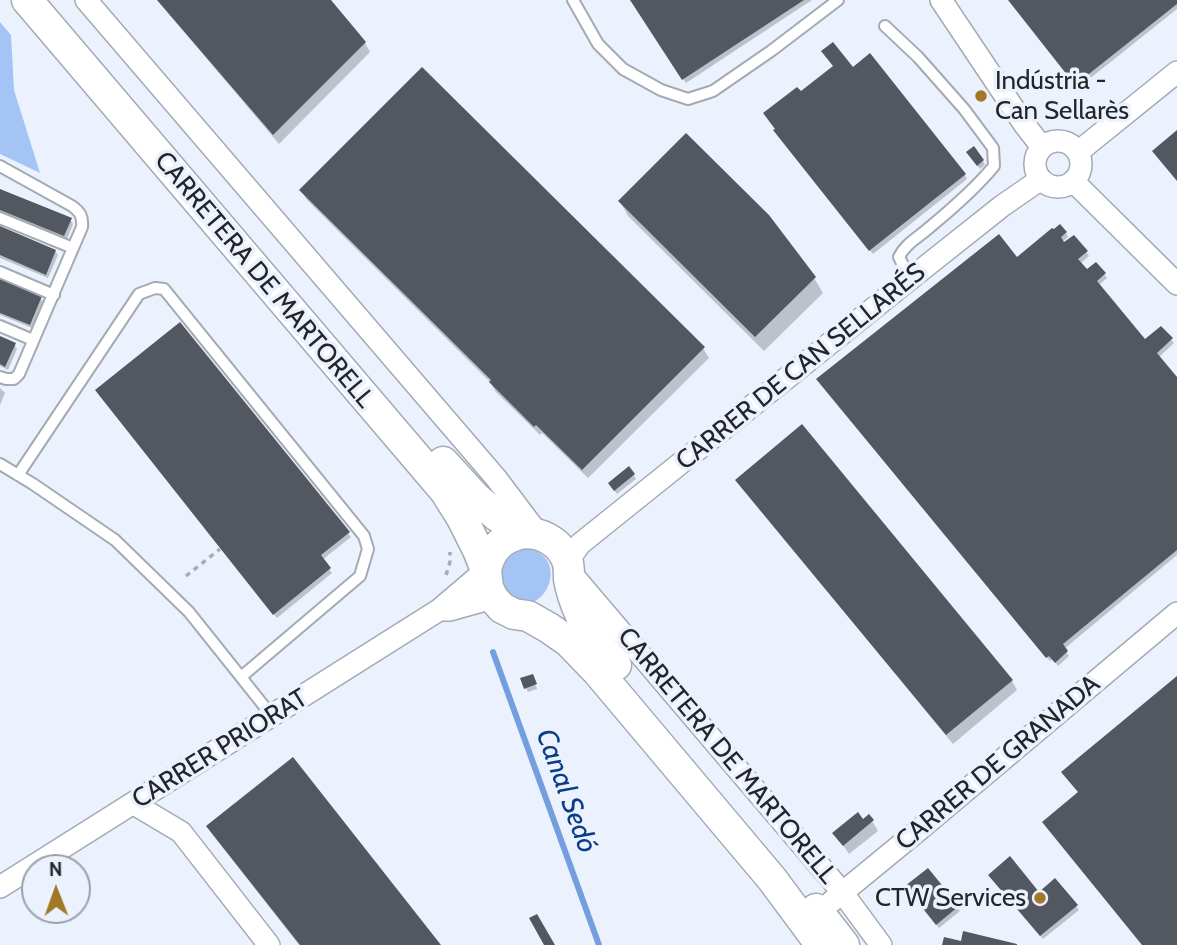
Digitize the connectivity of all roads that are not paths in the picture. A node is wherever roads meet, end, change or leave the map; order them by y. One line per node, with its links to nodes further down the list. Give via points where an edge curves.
1 (27, 0): 27 (main road, CARRETERA DE MARTORELL, via 445,491 474,542)
2 (51, 0): 25 (main road, CARRETERA DE MARTORELL, via 475,498)
3 (86, 0): 25 (street, CARRETERA DE MARTORELL, via 496,478)
4 (573, 0): 5 (lane, via 598,44 623,69 660,90 688,99 713,91)
5 (838, 0)
6 (942, 0): 9 (street)
7 (885, 26): 17 (lane, via 918,57 993,148 994,166 978,185 903,249 899,257)
8 (1177, 72): 10 (street)
9 (1042, 147): 10 (street, via 1062,141); 12 (street, via 1035,162)
10 (1078, 152): 13 (street, via 1081,167)
11 (0, 166): 15 (lane, via 77,210 83,220)
12 (1041, 179): 13 (street, via 1055,186); 17 (street, CARRER DE CAN SELLARÉS)
13 (1073, 181): 18 (street)
14 (0, 218): 15 (lane)
15 (73, 248): 19 (lane)
16 (0, 272): 19 (lane)
17 (910, 279): 26 (street, CARRER DE CAN SELLARÉS, via 580,544)
18 (1177, 284)
19 (54, 295): 21 (lane)
20 (0, 326): 21 (lane)
21 (33, 340): 22 (lane, via 19,374 14,379)
22 (0, 377)
23 (0, 464): 24 (lane)
24 (18, 475): 31 (lane, via 116,540 189,612); 31 (lane, via 139,294 164,289 364,536 368,549 359,576)
25 (531, 534): 26 (main road, CARRETERA DE MARTORELL, via 557,545); 27 (main road, via 513,536 495,549 489,558)
26 (569, 571): 30 (main road, via 562,599 541,614); 35 (street, CARRETERA DE MARTORELL); 36 (main road, CARRETERA DE MARTORELL, via 581,616 596,640 757,830)
27 (489, 584): 28 (street, CARRER PRIORAT); 28 (street, CARRER PRIORAT, via 450,610); 30 (main road, CARRETERA DE MARTORELL, via 502,608)
28 (439, 610): 32 (street, CARRER PRIORAT)
29 (1177, 613): 35 (street, CARRER DE GRANADA)
30 (528, 616): 38 (main road, CARRETERA DE MARTORELL, via 569,642 597,671 772,879)
31 (241, 677): 32 (lane)
32 (272, 716): 33 (street, CARRER PRIORAT)
33 (134, 804): 34 (street, CARRER PRIORAT); 37 (street, via 181,832)
34 (0, 887)
35 (842, 892): 36 (street, CARRER DE GRANADA); 40 (street, CARRETERA DE MARTORELL)
36 (819, 912): 39 (main road, CARRETERA DE MARTORELL)
37 (268, 945)
38 (821, 945)
39 (844, 945)
40 (881, 945)

